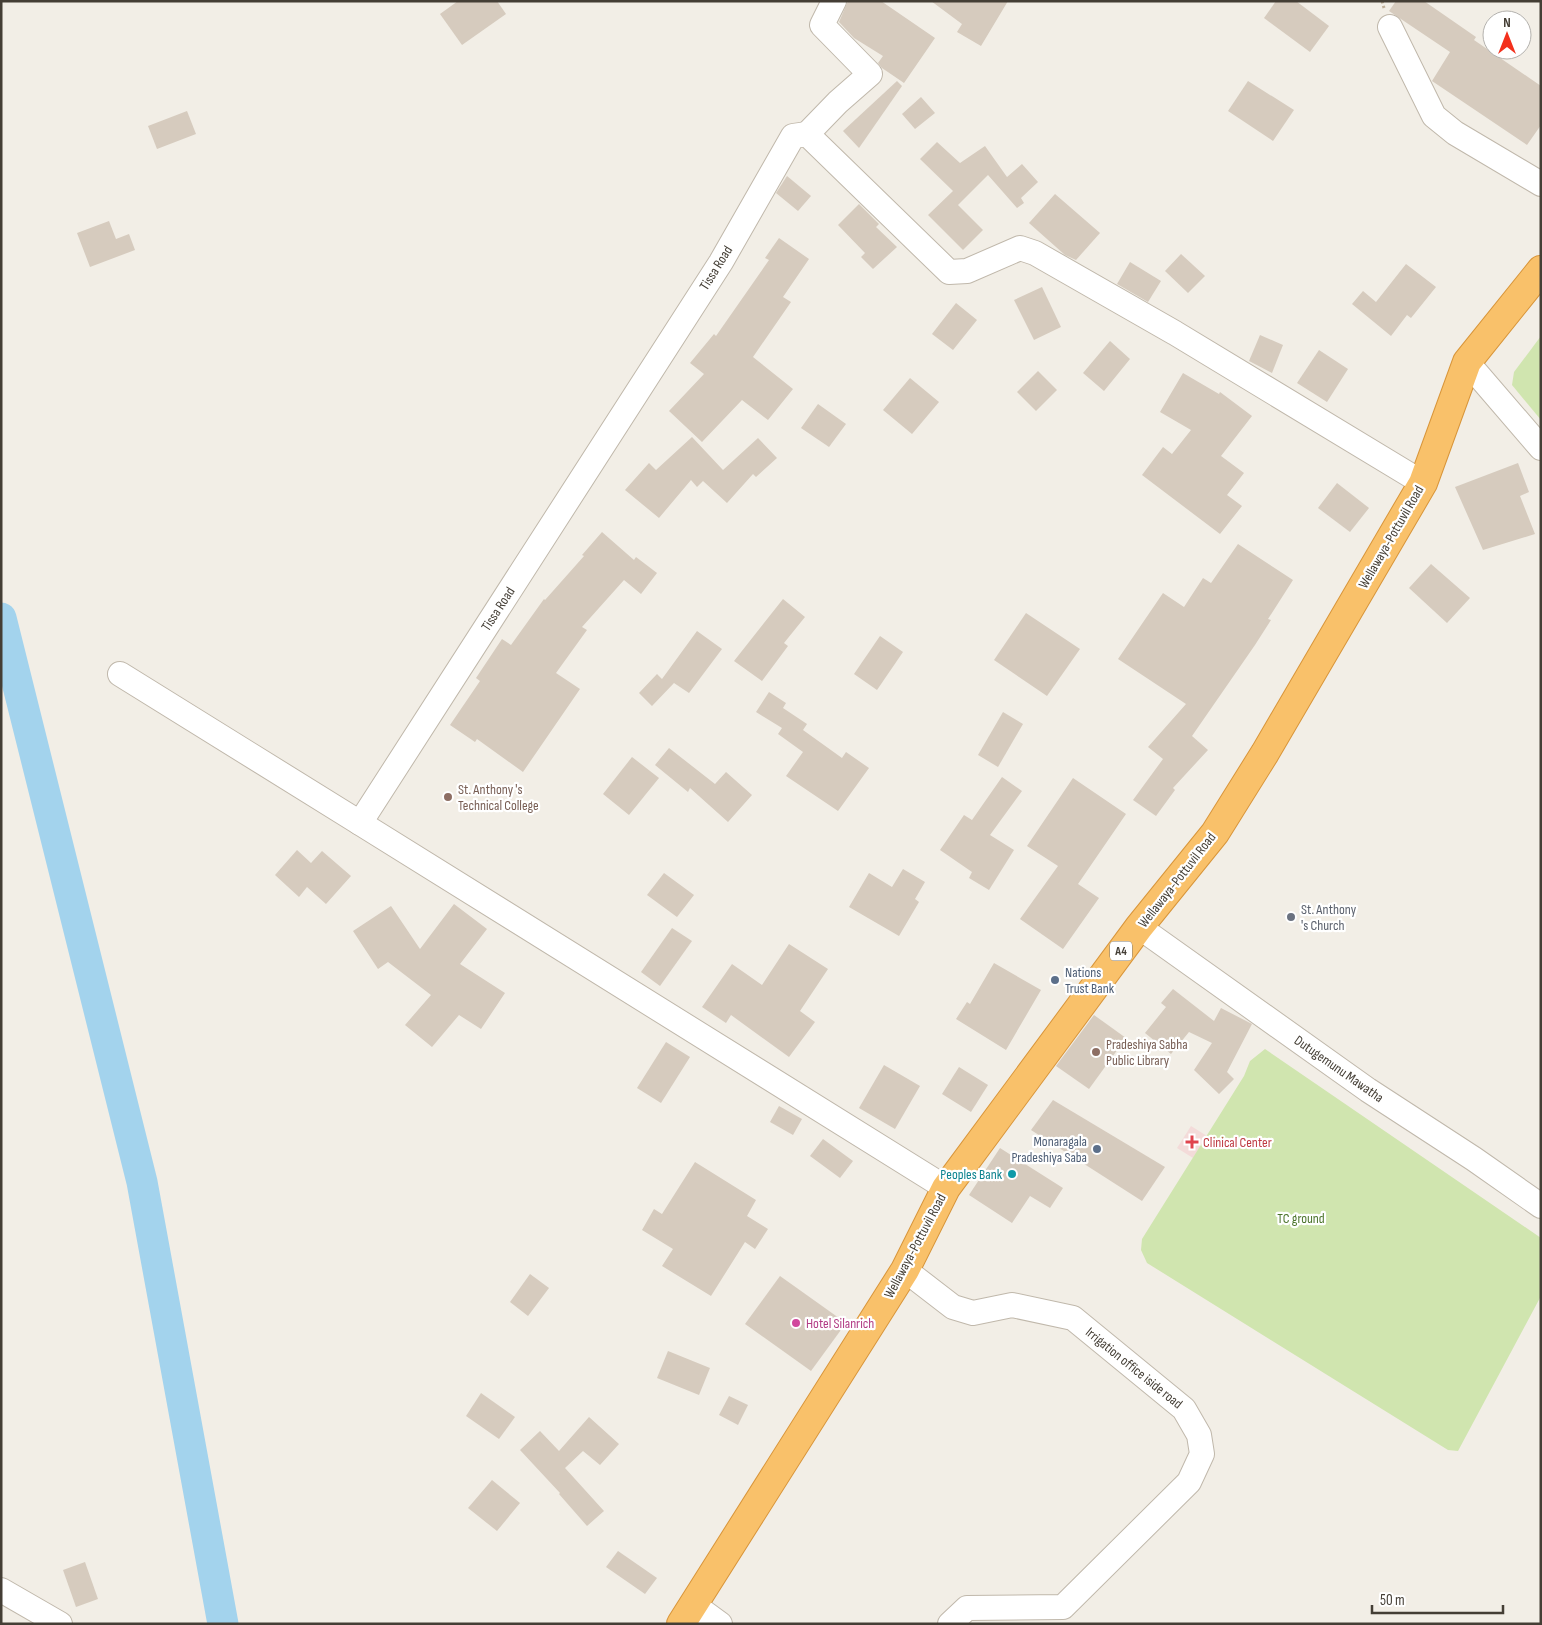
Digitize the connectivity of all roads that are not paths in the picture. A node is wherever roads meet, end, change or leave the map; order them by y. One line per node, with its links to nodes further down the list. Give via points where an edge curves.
1 (834, 1): 3 (street, via 822,25 870,74)
2 (1390, 27): 4 (street, via 1434,116 1455,133)
3 (808, 134): 8 (street, via 948,272 966,271 1020,248 1035,253 1176,333); 10 (street, Tissa Road, via 793,136 721,262)
4 (1541, 184)
5 (1541, 270): 6 (highway, Wellawaya-Pottuvil Road / A4)
6 (1467, 362): 7 (street); 8 (highway, Wellawaya-Pottuvil Road / A4)
7 (1541, 448)
8 (1423, 483): 11 (highway, Wellawaya-Pottuvil Road / A4, via 1220,825)
9 (120, 674): 10 (street)
10 (360, 823): 12 (street)
11 (1140, 927): 12 (highway, Wellawaya-Pottuvil Road / A4); 13 (street, Dutugemunu Mawatha, via 1368,1090)
12 (946, 1188): 14 (highway, Wellawaya-Pottuvil Road / A4)
13 (1541, 1206)
14 (905, 1270): 16 (highway, Wellawaya-Pottuvil Road / A4); 19 (street, Irrigation office iside road, via 954,1307 973,1313 1012,1305 1073,1318 1184,1409 1199,1435 1202,1454 1188,1482 1063,1607 966,1608)
15 (1, 1590): 17 (street)
16 (688, 1615): 18 (street)
17 (60, 1624)
18 (720, 1624)
19 (950, 1624)

